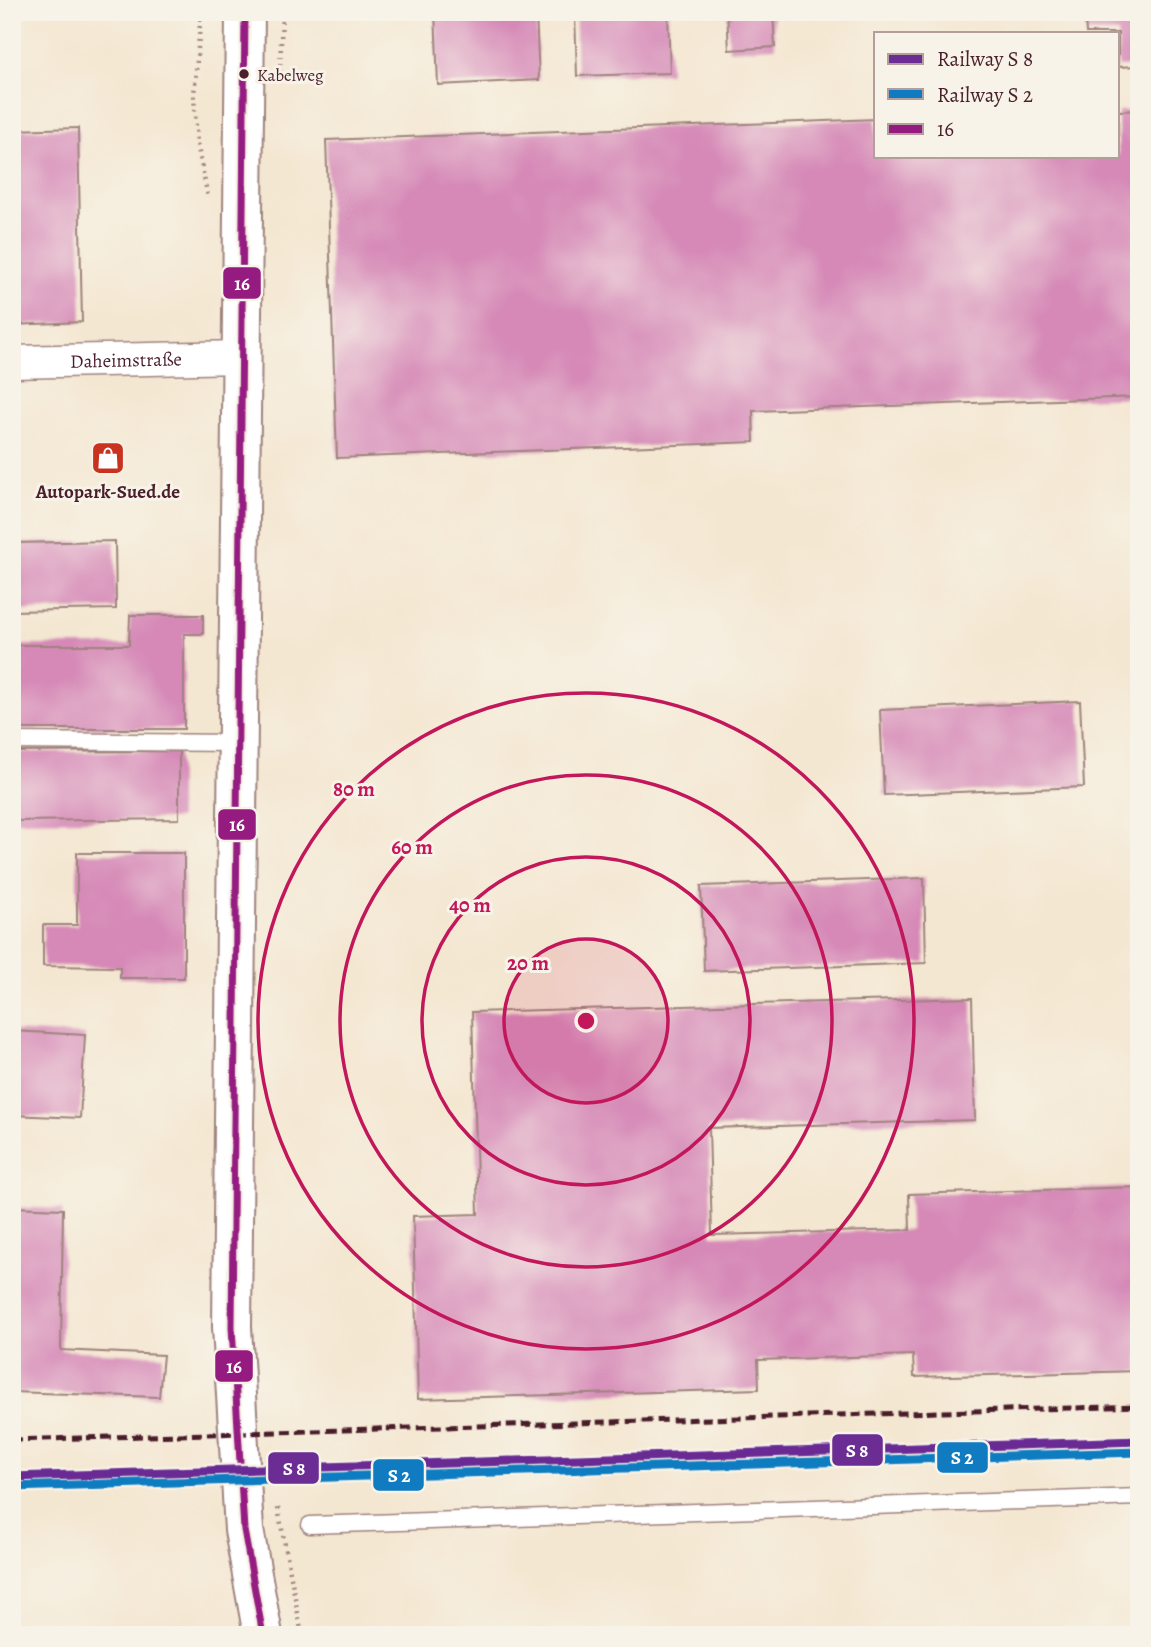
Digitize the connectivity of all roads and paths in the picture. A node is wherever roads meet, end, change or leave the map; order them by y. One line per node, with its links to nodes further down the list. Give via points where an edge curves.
1 (245, 12): 2 (street)
2 (241, 357): 3 (street, Daheimstraße); 5 (street)
3 (12, 362)
4 (12, 741): 5 (lane)
5 (237, 743): 9 (street, via 233,1340 244,1530)
6 (1139, 1497): 8 (lane)
7 (281, 1525): 10 (path)
8 (310, 1525)
9 (263, 1635)
10 (302, 1635)

